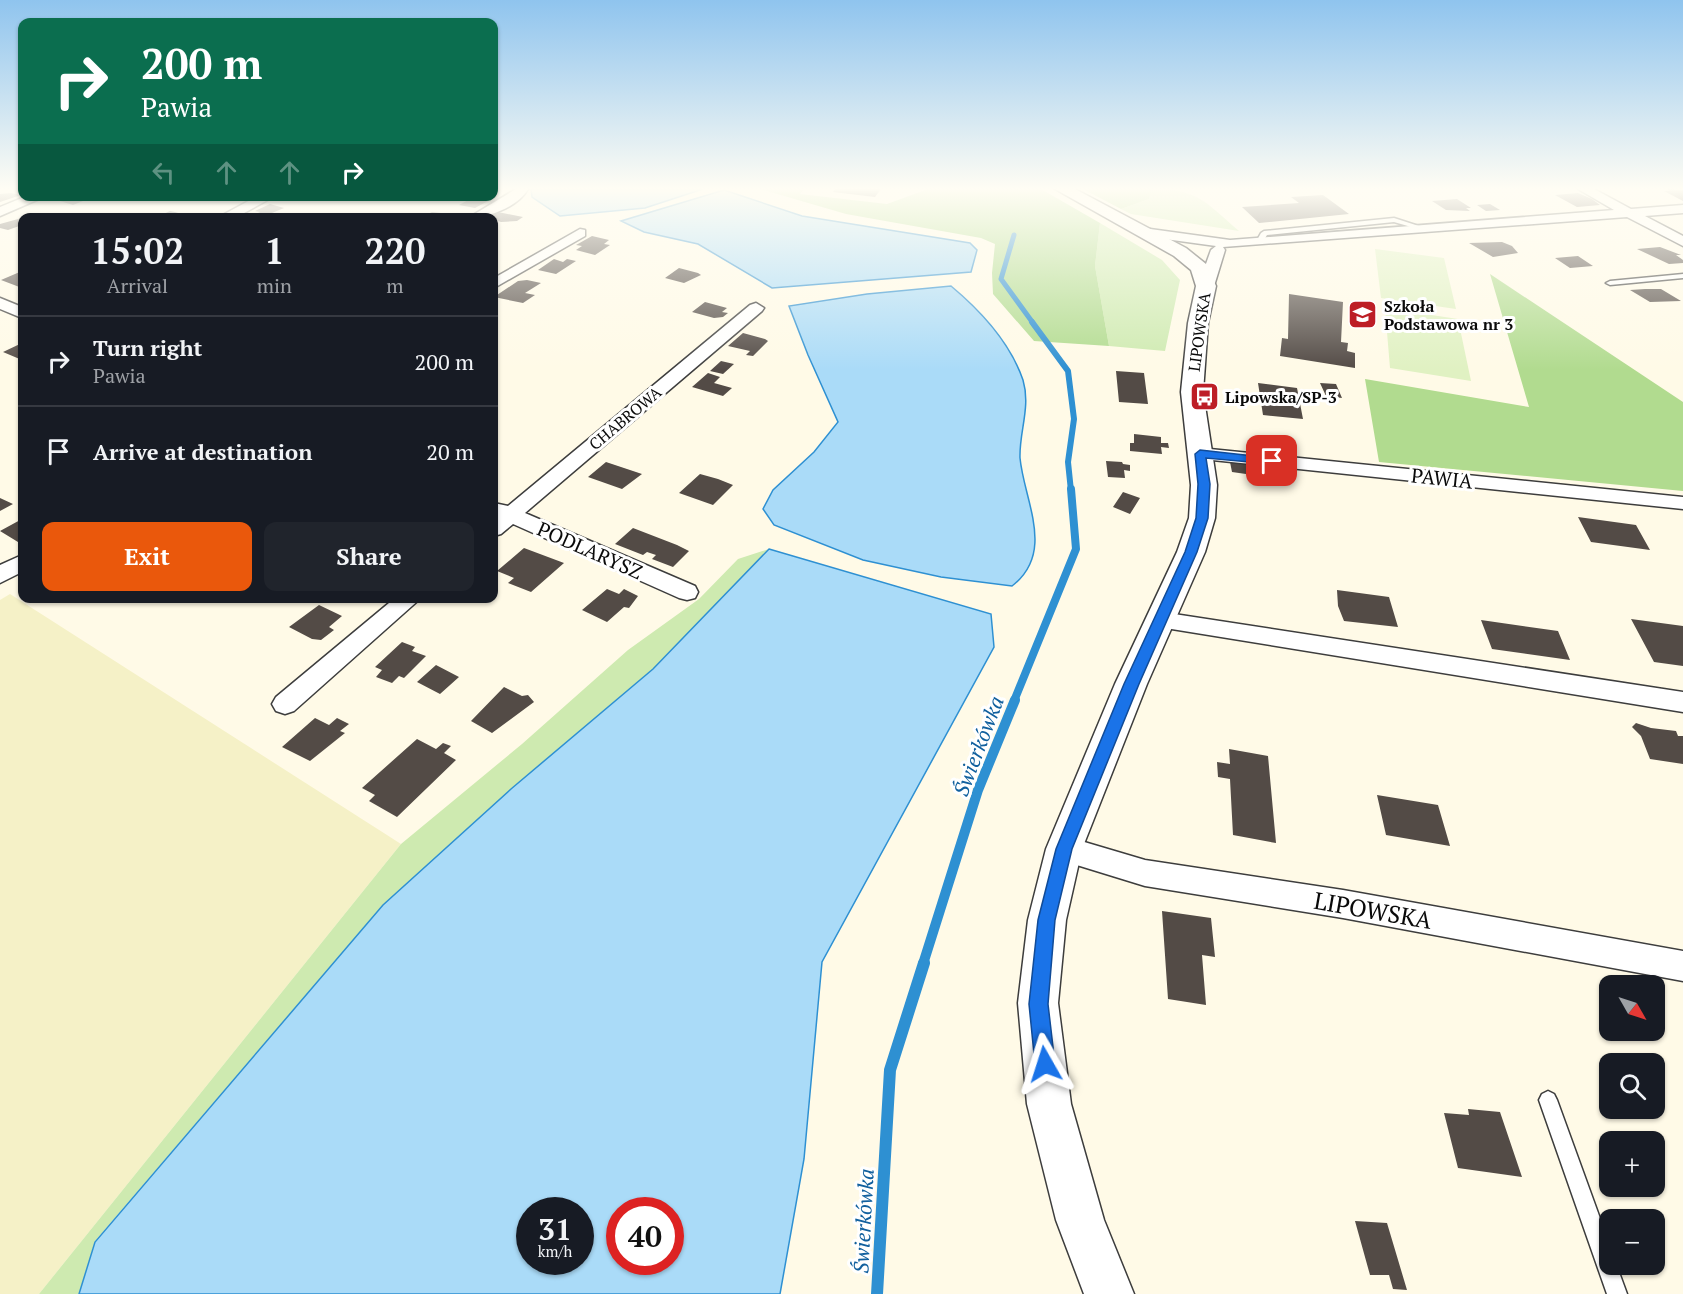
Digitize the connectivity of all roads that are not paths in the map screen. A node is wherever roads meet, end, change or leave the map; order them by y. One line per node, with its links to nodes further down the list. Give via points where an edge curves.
1 (552, 249): 4 (street)
2 (1204, 249): 7 (street, LIPOWSKA, via 1199,268 1206,286 1198,323 1192,392)
3 (1683, 276): 5 (lane)
4 (498, 282)
5 (1610, 283)
6 (756, 308): 9 (street, CHABROWA)
7 (1200, 454): 8 (street, PAWIA); 14 (street, LIPOWSKA, via 1204,484 1202,518)
8 (1683, 503)
9 (499, 517): 12 (street, PODLARYSZ)
10 (18, 564): 11 (street)
11 (0, 575)
12 (687, 592)
13 (404, 603): 16 (street)
14 (1161, 620): 15 (street); 17 (street, LIPOWSKA)
15 (1683, 702)
16 (285, 704)
17 (1064, 849): 18 (street, LIPOWSKA, via 1145,873 1343,904); 20 (street, LIPOWSKA, via 1047,920 1038,1004 1049,1104 1080,1220)
18 (1683, 966)
19 (1548, 1100): 21 (lane)
20 (1109, 1294)
21 (1617, 1294)

